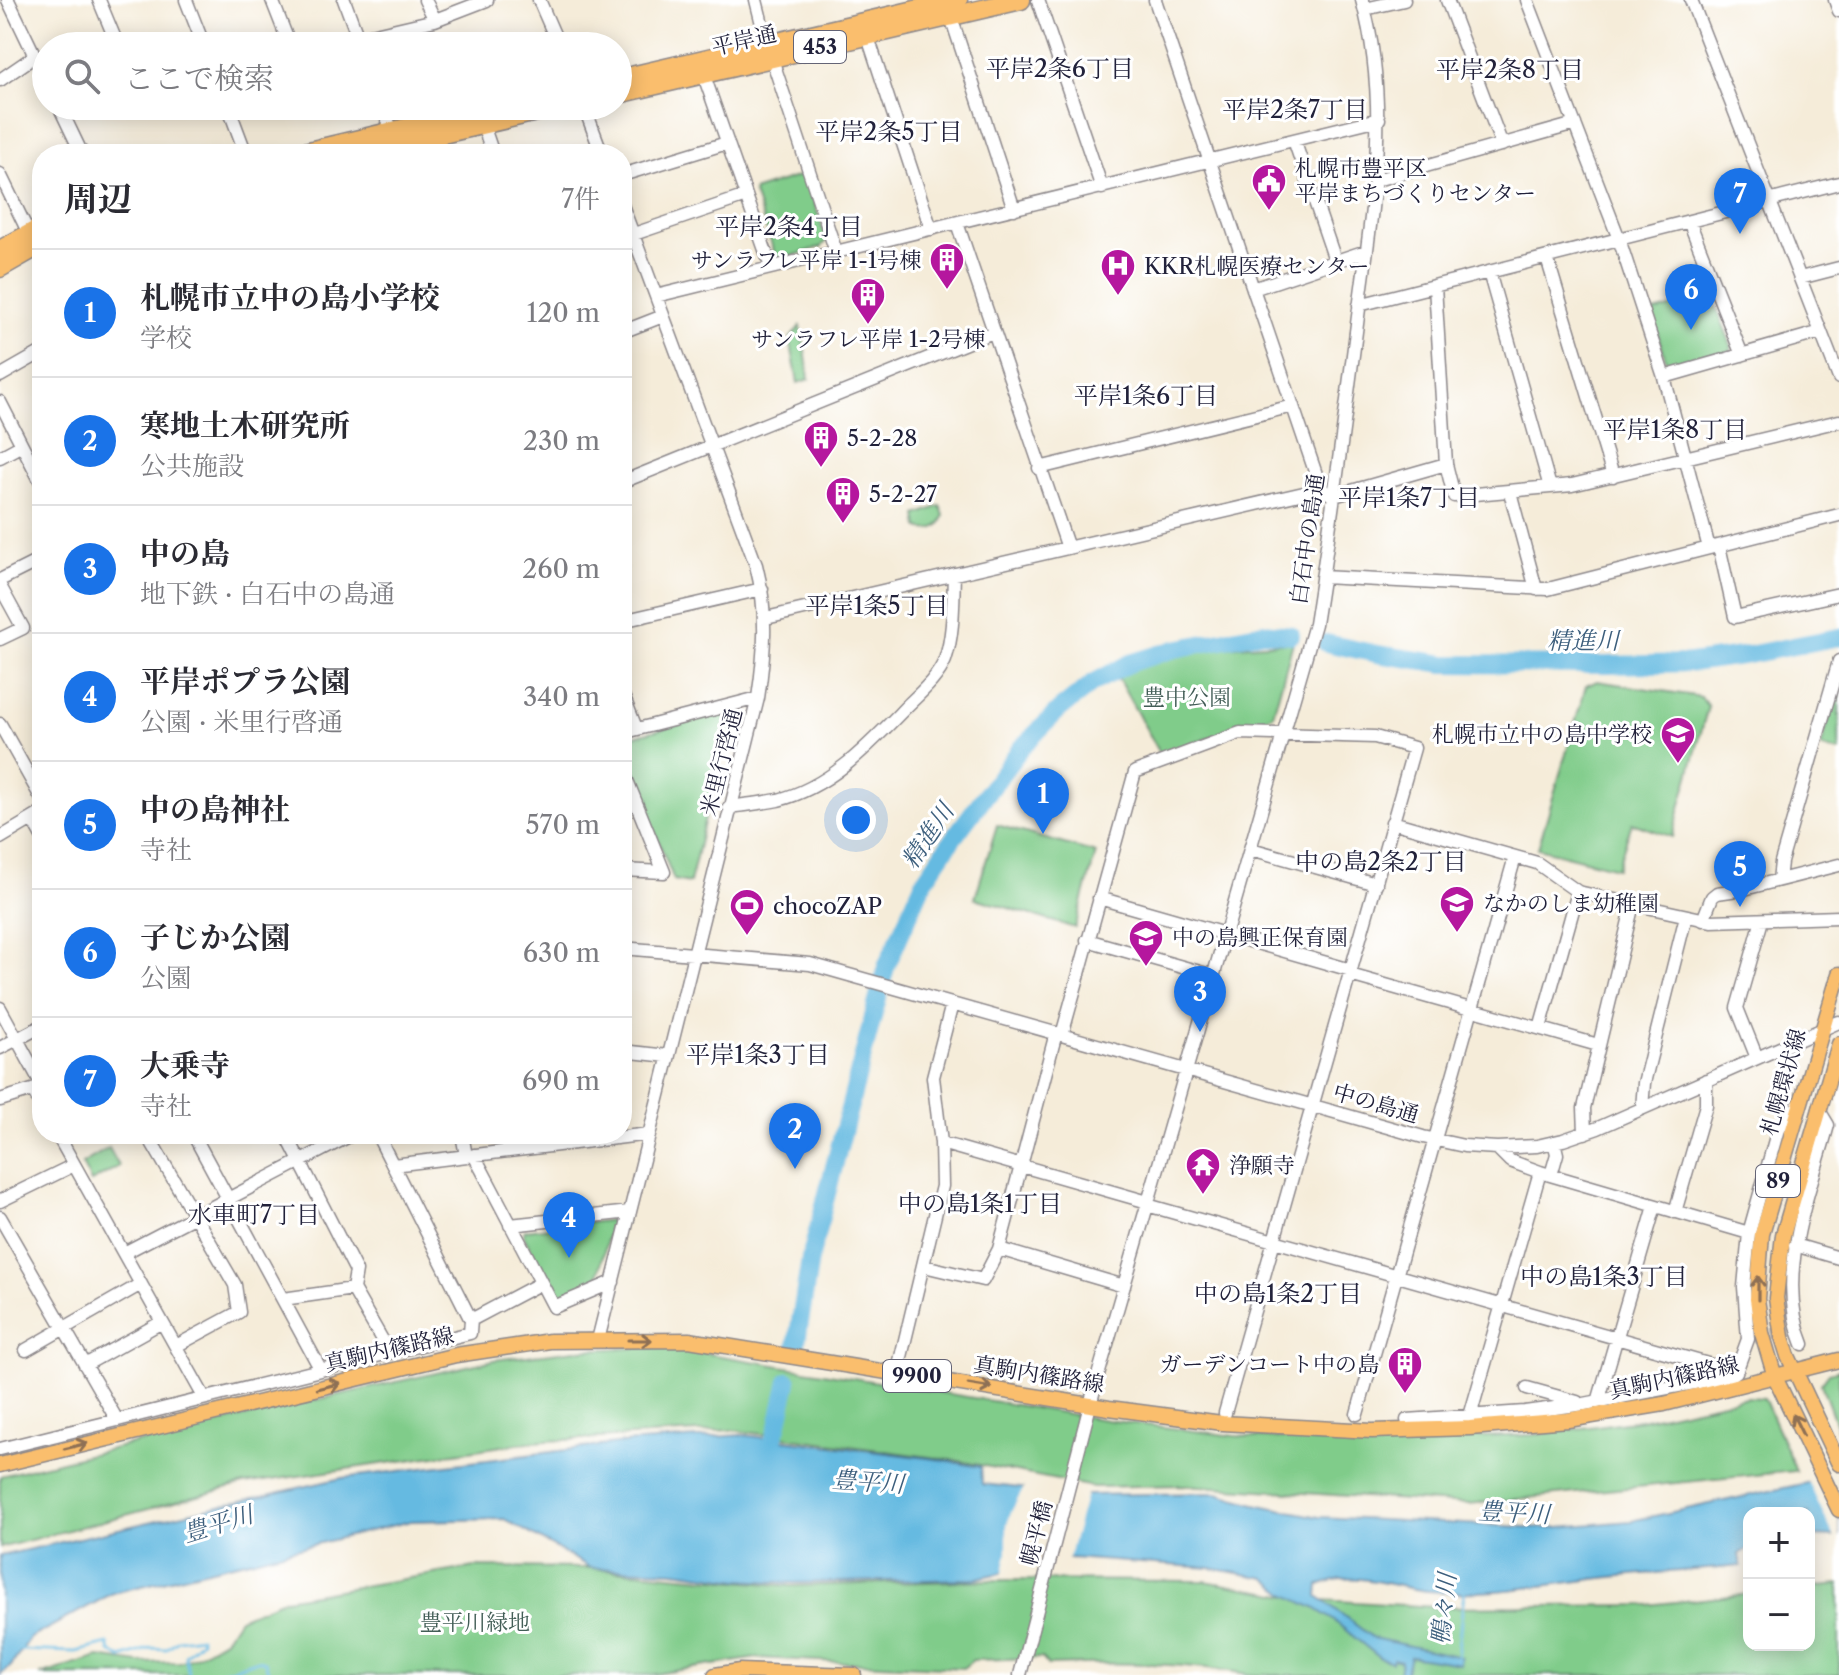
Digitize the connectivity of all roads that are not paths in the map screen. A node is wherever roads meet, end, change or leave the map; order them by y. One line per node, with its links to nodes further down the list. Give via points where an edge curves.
1 (7, 0): 18 (street); 31 (street)
2 (99, 0): 25 (street)
3 (186, 0): 26 (street)
4 (272, 0): 27 (street)
5 (344, 0): 28 (street)
6 (425, 0): 23 (street)
7 (487, 0): 23 (street)
8 (539, 0): 30 (street)
9 (756, 0): 32 (street)
10 (1021, 0): 19 (highway, 平岸通 / 453)
11 (1038, 0): 61 (street)
12 (1155, 0): 56 (street)
13 (1404, 0): 20 (street)
14 (1447, 0): 55 (street)
15 (1527, 0): 45 (street)
16 (1691, 0): 63 (street)
17 (1835, 0): 22 (street)
18 (0, 4)
19 (981, 5): 21 (highway, 平岸通 / 453)
20 (1364, 5): 38 (street, 白石中の島通)
21 (954, 8): 24 (highway, 平岸通 / 453); 64 (street)
22 (1839, 11)
23 (435, 20): 29 (street)
24 (866, 29): 32 (highway, 平岸通 / 453); 69 (street)
25 (112, 32)
26 (199, 32)
27 (285, 32)
28 (356, 32)
29 (394, 32)
30 (553, 32)
31 (32, 50)
32 (770, 51): 34 (highway, 平岸通 / 453); 76 (street)
33 (32, 58): 36 (street)
34 (701, 67): 35 (highway, 平岸通 / 453); 37 (highway, 平岸通 / 453); 48 (street)
35 (632, 77)
36 (0, 80)
37 (632, 89)
38 (1379, 119): 47 (street); 59 (street, 白石中の島通)
39 (66, 120): 49 (street)
40 (233, 120): 50 (street)
41 (388, 120): 46 (street)
42 (472, 120): 46 (highway)
43 (482, 120): 53 (street)
44 (589, 120): 54 (street)
45 (1575, 124): 55 (street); 71 (street)
46 (394, 138): 51 (highway); 52 (highway)
47 (1294, 140): 56 (street); 78 (street)
48 (727, 143): 57 (street); 62 (street)
49 (77, 144)
50 (242, 144)
51 (361, 144)
52 (380, 144)
53 (490, 144)
54 (598, 144)
55 (1502, 145): 59 (street)
56 (1209, 161): 61 (street); 85 (street)
57 (632, 172)
58 (0, 174): 67 (street)
59 (1376, 180): 75 (street, 白石中の島通)
60 (1839, 183): 63 (street)
61 (1102, 188): 64 (street)
62 (746, 196): 70 (street); 79 (street)
63 (1770, 201): 65 (street); 83 (street)
64 (1014, 209): 66 (street)
65 (1689, 221): 71 (street); 93 (street)
66 (957, 223): 69 (street); 90 (street)
67 (32, 229)
68 (632, 229): 70 (street, 米里行啓通)
69 (931, 229): 76 (street)
70 (634, 234): 86 (street, 米里行啓通)
71 (1619, 239): 77 (street); 96 (street)
72 (32, 240): 74 (highway)
73 (32, 242): 80 (highway)
74 (0, 250)
75 (1366, 251): 78 (street); 87 (street, 白石中の島通)
76 (836, 252): 79 (street)
77 (1547, 258): 82 (street); 108 (street)
78 (1335, 260): 85 (street)
79 (771, 267): 86 (street)
80 (0, 268)
81 (1839, 268): 83 (street)
82 (1489, 272): 84 (street); 110 (street)
83 (1800, 278): 91 (street)
84 (1435, 286): 87 (street); 106 (street)
85 (1253, 289): 99 (street)
86 (656, 296): 88 (street, 米里行啓通)
87 (1359, 305): 113 (street, 白石中の島通)
88 (663, 316): 89 (street); 102 (street, 米里行啓通)
89 (632, 328)
90 (993, 332): 102 (street); 107 (street)
91 (1821, 332): 92 (street); 93 (street)
92 (1833, 347): 97 (street)
93 (1742, 355): 96 (street)
94 (32, 358): 95 (street)
95 (0, 376)
96 (1664, 377): 104 (street)
97 (1839, 378)
98 (0, 402): 101 (street)
99 (1293, 406): 107 (street); 111 (street)
100 (1839, 421): 104 (street)
101 (22, 445): 103 (street); 105 (street)
102 (713, 446): 109 (street); 121 (street, 米里行啓通)
103 (0, 457)
104 (1686, 458): 108 (street); 115 (street)
105 (32, 464)
106 (1446, 464): 112 (street, via 1454,496); 113 (street)
107 (1039, 468): 116 (street)
108 (1613, 476): 110 (street)
109 (632, 478)
110 (1550, 487): 112 (street)
111 (1321, 489): 113 (street); 116 (street)
112 (1510, 492): 122 (street)
113 (1334, 496): 119 (street, 白石中の島通)
114 (1839, 515): 115 (street)
115 (1714, 547): 122 (street); 123 (street, via 1735,617)
116 (1068, 548): 118 (street)
117 (32, 564): 120 (street)
118 (954, 574): 124 (street); 136 (street, via 945,661 928,686 861,754 824,779 778,800)
119 (1322, 577): 122 (street); 133 (street, 白石中の島通, via 1315,624)
120 (1, 578): 126 (street, via 23,628)
121 (762, 589): 124 (street, 米里行啓通); 125 (street)
122 (1536, 589)
123 (1839, 594)
124 (766, 618): 128 (street, 米里行啓通)
125 (632, 619)
126 (0, 639)
127 (1839, 661): 144 (street)
128 (758, 698): 131 (street); 136 (street, 米里行啓通)
129 (632, 718): 131 (street)
130 (0, 724): 134 (street)
131 (636, 728): 132 (street)
132 (632, 729)
133 (1284, 736): 138 (street, via 1375,737 1414,748); 140 (street, 白石中の島通); 147 (street, via 1240,733 1135,772)
134 (32, 781)
135 (632, 793): 143 (street, via 664,872)
136 (729, 807): 156 (street, 米里行啓通)
137 (32, 819): 139 (street)
138 (1392, 822): 141 (street); 145 (street)
139 (0, 838)
140 (1251, 849): 145 (street); 153 (street, 白石中の島通)
141 (1515, 857): 146 (street, via 1537,863); 162 (street)
142 (1839, 865): 144 (street)
143 (632, 870)
144 (1779, 880): 151 (street, via 1714,894)
145 (1376, 884): 157 (street)
146 (1578, 892): 148 (street); 164 (street)
147 (1099, 898): 153 (street); 154 (street)
148 (1633, 904): 149 (street); 170 (street)
149 (1686, 916): 151 (street); 183 (street)
150 (1839, 917): 152 (street)
151 (1703, 920): 152 (street)
152 (1762, 920): 174 (street, via 1737,1008)
153 (1226, 934): 157 (street); 159 (street, 白石中の島通)
154 (1087, 940): 159 (street); 167 (street)
155 (632, 949): 156 (street)
156 (694, 954): 160 (street, 中の島通, via 810,964); 173 (street, 米里行啓通)
157 (1350, 972): 162 (street); 182 (street)
158 (1839, 974): 165 (main road, 札幌環状線 / 89)
159 (1214, 976): 176 (street, 白石中の島通)
160 (952, 1004): 167 (street, 中の島通); 191 (street, via 933,1077)
161 (0, 1008): 168 (street)
162 (1471, 1009): 164 (street); 188 (street)
163 (1839, 1022): 165 (street, 中の島通)
164 (1540, 1028): 170 (street)
165 (1821, 1030): 174 (street, 中の島通); 181 (main road, 札幌環状線 / 89)
166 (32, 1031): 168 (street)
167 (1059, 1034): 176 (street, 中の島通); 206 (street)
168 (17, 1039): 171 (street); 177 (street)
169 (1839, 1044): 175 (main road, 札幌環状線 / 89)
170 (1598, 1045): 185 (street, via 1584,1108)
171 (0, 1048)
172 (632, 1052): 173 (street)
173 (668, 1056): 186 (street, 米里行啓通)
174 (1757, 1058): 178 (street, 中の島通)
175 (1836, 1064): 184 (main road, 札幌環状線 / 89)
176 (1187, 1071): 182 (street, 中の島通); 210 (street, 白石中の島通)
177 (32, 1072)
178 (1706, 1080): 183 (street, 中の島通); 213 (street, via 1706,1105)
179 (32, 1089): 180 (street)
180 (0, 1100)
181 (1800, 1102): 217 (street, via 1778,1129); 247 (main road, 札幌環状線 / 89, one-way to 181, via 1762,1333 1758,1267 1762,1234)
182 (1313, 1106): 188 (street, 中の島通); 218 (street)
183 (1642, 1108): 185 (street, 中の島通)
184 (1819, 1110): 189 (street, via 1828,1125); 246 (main road, 札幌環状線 / 89, via 1777,1266 1782,1337)
185 (1585, 1133): 190 (street, 中の島通)
186 (649, 1134): 187 (street); 212 (street, 米里行啓通)
187 (632, 1136)
188 (1435, 1140): 201 (street, 中の島通); 224 (street)
189 (1824, 1141): 200 (street); 219 (street)
190 (1554, 1142): 201 (street, 中の島通); 207 (street, via 1557,1154)
191 (941, 1143): 206 (street); 223 (street, via 942,1186)
192 (62, 1144): 204 (street)
193 (153, 1144): 214 (street)
194 (198, 1144): 208 (street)
195 (291, 1144): 203 (street)
196 (333, 1144): 203 (street)
197 (382, 1144): 205 (street)
198 (466, 1144): 202 (street)
199 (568, 1144): 202 (street)
200 (1839, 1145)
201 (1497, 1148): 207 (street, via 1510,1161)
202 (470, 1156): 205 (street); 216 (street)
203 (300, 1161): 208 (street); 229 (street, via 356,1271)
204 (74, 1165): 209 (street); 221 (street)
205 (393, 1165): 232 (street)
206 (1021, 1165): 210 (street); 220 (street)
207 (1545, 1174): 211 (street); 231 (street)
208 (227, 1198): 214 (street); 230 (street)
209 (0, 1201)
210 (1147, 1204): 218 (street); 228 (street, 幌平橋)
211 (1655, 1206): 213 (street); 235 (street)
212 (630, 1212): 216 (street); 225 (street, 米里行啓通)
213 (1675, 1212): 217 (street)
214 (194, 1216): 221 (street); 238 (street, via 235,1285 239,1312)
215 (0, 1217): 234 (street)
216 (510, 1225): 226 (street)
217 (1749, 1233): 245 (street, via 1744,1287 1751,1339)
218 (1274, 1242): 224 (street); 253 (street)
219 (1795, 1245): 222 (street); 237 (street, via 1794,1330)
220 (999, 1249): 223 (street, via 983,1280); 228 (street)
221 (124, 1253): 227 (street)
222 (1839, 1258)
223 (924, 1266): 242 (street)
224 (1396, 1276): 231 (street); 254 (street)
225 (613, 1282): 226 (street, via 554,1307); 236 (street, 米里行啓通)
226 (541, 1283): 232 (street)
227 (141, 1284): 233 (street); 234 (street)
228 (1124, 1286): 252 (street, 幌平橋)
229 (353, 1289): 230 (street); 240 (street)
230 (283, 1299): 244 (street)
231 (1502, 1305): 235 (street); 255 (street)
232 (471, 1320): 240 (street, via 470,1333)
233 (162, 1322): 238 (street); 243 (street)
234 (64, 1328): 239 (street); 243 (street)
235 (1617, 1337): 245 (street); 250 (street)
236 (598, 1340): 252 (main road, 真駒内篠路線 / 9900, one-way to 252, via 689,1340); 260 (main road, 真駒内篠路線 / 9900, one-way to 236, via 468,1352)
237 (1803, 1344)
238 (176, 1346): 249 (street)
239 (26, 1350)
240 (389, 1352): 244 (street)
241 (1839, 1360): 246 (main road, 真駒内篠路線 / 9900)
242 (900, 1361)
243 (85, 1365): 256 (street)
244 (321, 1370): 249 (street)
245 (1736, 1372): 250 (street)
246 (1798, 1379): 247 (main road, 真駒内篠路線 / 9900); 259 (main road, 89)
247 (1778, 1384): 252 (main road, 真駒内篠路線 / 9900, via 1568,1420 1470,1428 1292,1428); 261 (main road, 89, one-way to 247)
248 (1527, 1388): 251 (street)
249 (204, 1397): 256 (street)
250 (1598, 1402): 251 (street)
251 (1584, 1404): 255 (street)
252 (1089, 1411): 264 (street, 幌平橋)
253 (1225, 1413)
254 (1357, 1414)
255 (1470, 1416): 257 (street)
256 (117, 1420): 258 (street)
257 (1407, 1420)
258 (0, 1449)
259 (1839, 1464)
260 (0, 1465)
261 (1839, 1510)
262 (715, 1675): 263 (main road)
263 (854, 1675)
264 (1020, 1675)

